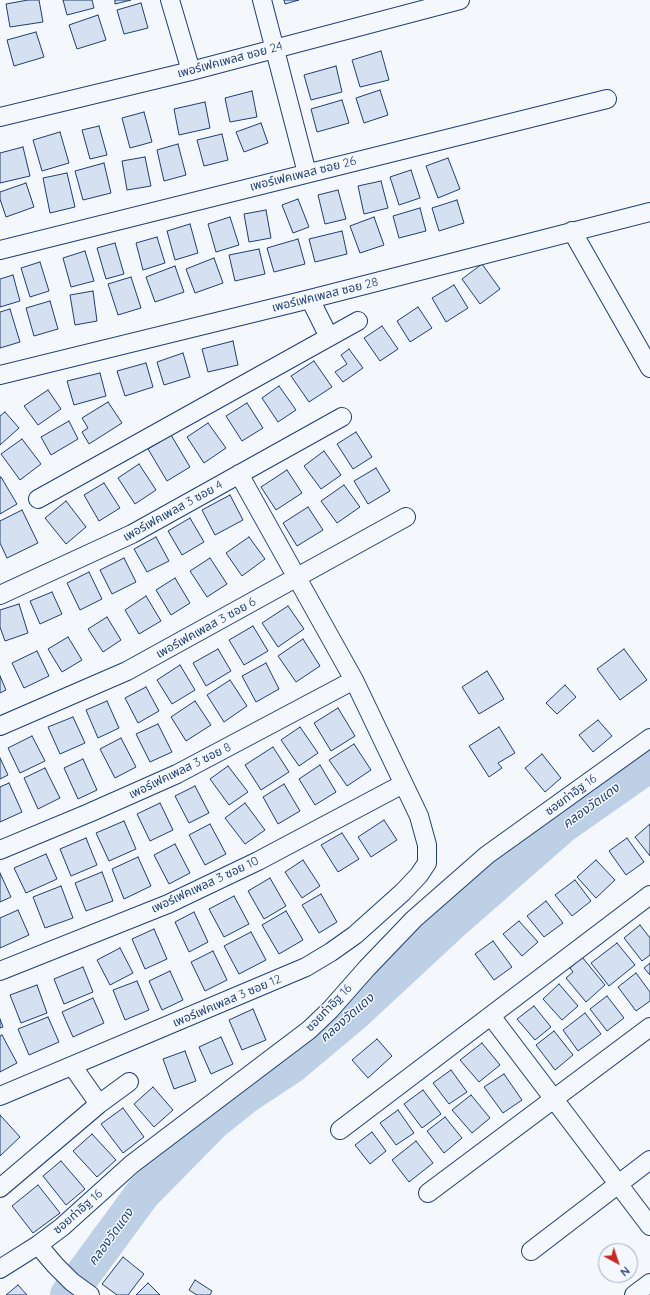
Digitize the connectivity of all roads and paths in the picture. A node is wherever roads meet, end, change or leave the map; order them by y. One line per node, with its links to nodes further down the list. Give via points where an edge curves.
1 (170, 0): 5 (street)
2 (262, 0): 4 (street)
3 (460, 0): 4 (street, เพอร์เฟคเพลส ซอย 24)
4 (273, 48): 5 (street, เพอร์เฟคเพลส ซอย 24); 8 (street)
5 (191, 71): 7 (street, เพอร์เฟคเพลส ซอย 24)
6 (607, 99): 8 (street, เพอร์เฟคเพลส ซอย 26)
7 (0, 117)
8 (307, 173): 11 (street, เพอร์เฟคเพลส ซอย 26)
9 (650, 212): 10 (street, เพอร์เฟคเพลส ซอย 28)
10 (572, 231): 12 (street, เพอร์เฟคเพลส ซอย 28); 15 (street)
11 (0, 250)
12 (310, 299): 14 (street); 17 (street, เพอร์เฟคเพลส ซอย 28)
13 (358, 322): 14 (street)
14 (329, 337): 20 (street)
15 (645, 345): 16 (street)
16 (650, 368)
17 (0, 375)
18 (342, 417): 19 (street, เพอร์เฟคเพลส 3 ซอย 4)
19 (239, 474): 22 (street); 23 (street, เพอร์เฟคเพลส 3 ซอย 4, via 132,534)
20 (38, 499)
21 (406, 517): 22 (street, เพอร์เฟคเพลส 3 ซอย 6)
22 (297, 578): 24 (street); 25 (street, เพอร์เฟคเพลส 3 ซอย 6, via 127,671)
23 (0, 595)
24 (354, 680): 27 (street); 28 (street, เพอร์เฟคเพลส 3 ซอย 8, via 177,774 89,814)
25 (0, 726)
26 (650, 738): 44 (street, ซอยท่าอิฐ 16, via 487,855 414,919 309,1030 132,1164)
27 (403, 784): 30 (street, เพอร์เฟคเพลส 3 ซอย 10, via 258,861 168,904); 33 (street, เพอร์เฟคเพลส 3 ซอย 12, via 421,823 428,846 427,863 414,881 355,935 306,967)
28 (0, 850)
29 (650, 895): 31 (street)
30 (0, 971)
31 (491, 1016): 36 (street); 38 (street)
32 (650, 1027): 36 (street)
33 (73, 1067): 35 (street, เพอร์เฟคเพลส 3 ซอย 12); 37 (street)
34 (129, 1082): 37 (street)
35 (0, 1096)
36 (554, 1099): 40 (street); 42 (street)
37 (99, 1104): 41 (street)
38 (340, 1130)
39 (650, 1160): 40 (street)
40 (618, 1184): 43 (street); 45 (street)
41 (0, 1188)
42 (428, 1194)
43 (650, 1226)
44 (38, 1246): 46 (street, ซอยท่าอิฐ 16); 48 (street, via 72,1282)
45 (531, 1251)
46 (0, 1269)
47 (650, 1283): 49 (street)
48 (90, 1295)
49 (634, 1295)

